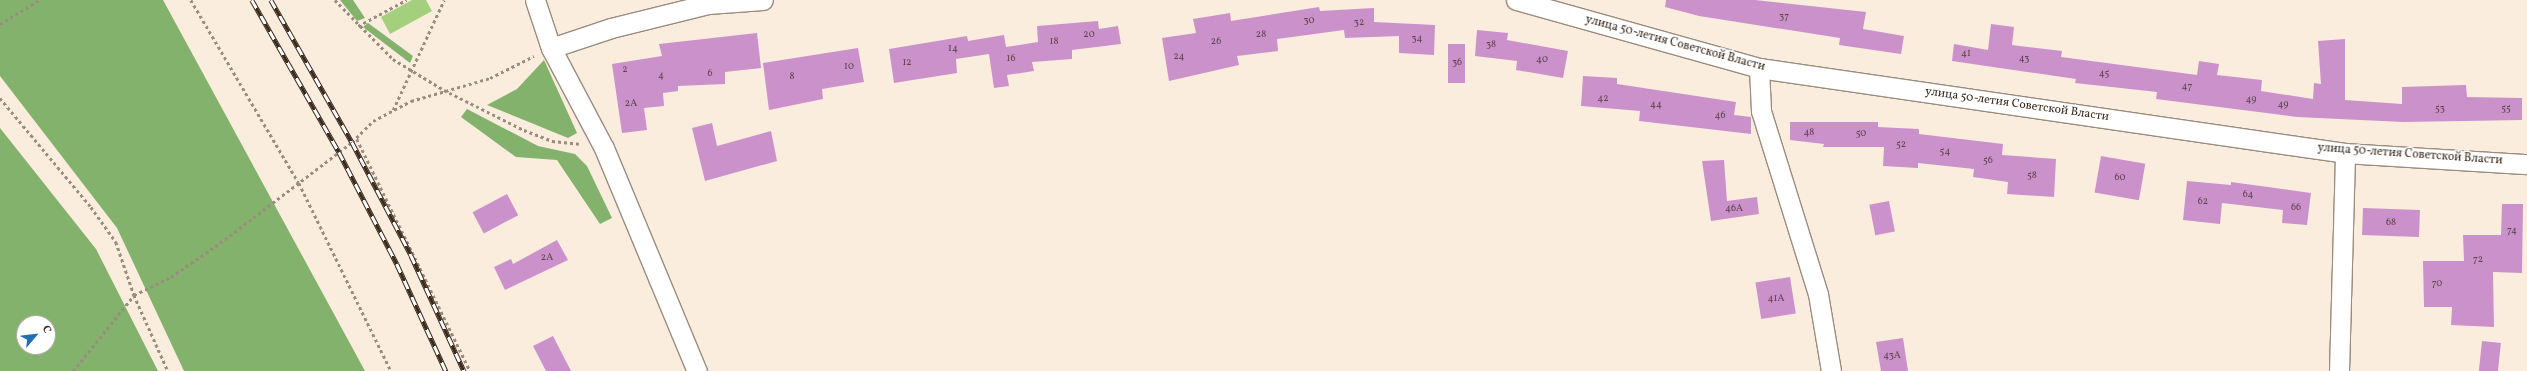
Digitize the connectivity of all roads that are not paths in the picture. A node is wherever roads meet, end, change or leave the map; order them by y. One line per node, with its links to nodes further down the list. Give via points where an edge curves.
1 (536, 0): 4 (street)
2 (763, 0): 4 (street, via 701,6 611,28)
3 (1516, 0): 5 (street, улица 50-летия Советской Власти)
4 (550, 48): 8 (street, via 604,148)
5 (1759, 68): 6 (street, улица 50-летия Советской Власти); 9 (street, via 1761,111 1818,294)
6 (2345, 153): 7 (street, улица 50-летия Советской Власти); 10 (street)
7 (2527, 164)
8 (697, 371)
9 (1831, 371)
10 (2339, 371)

